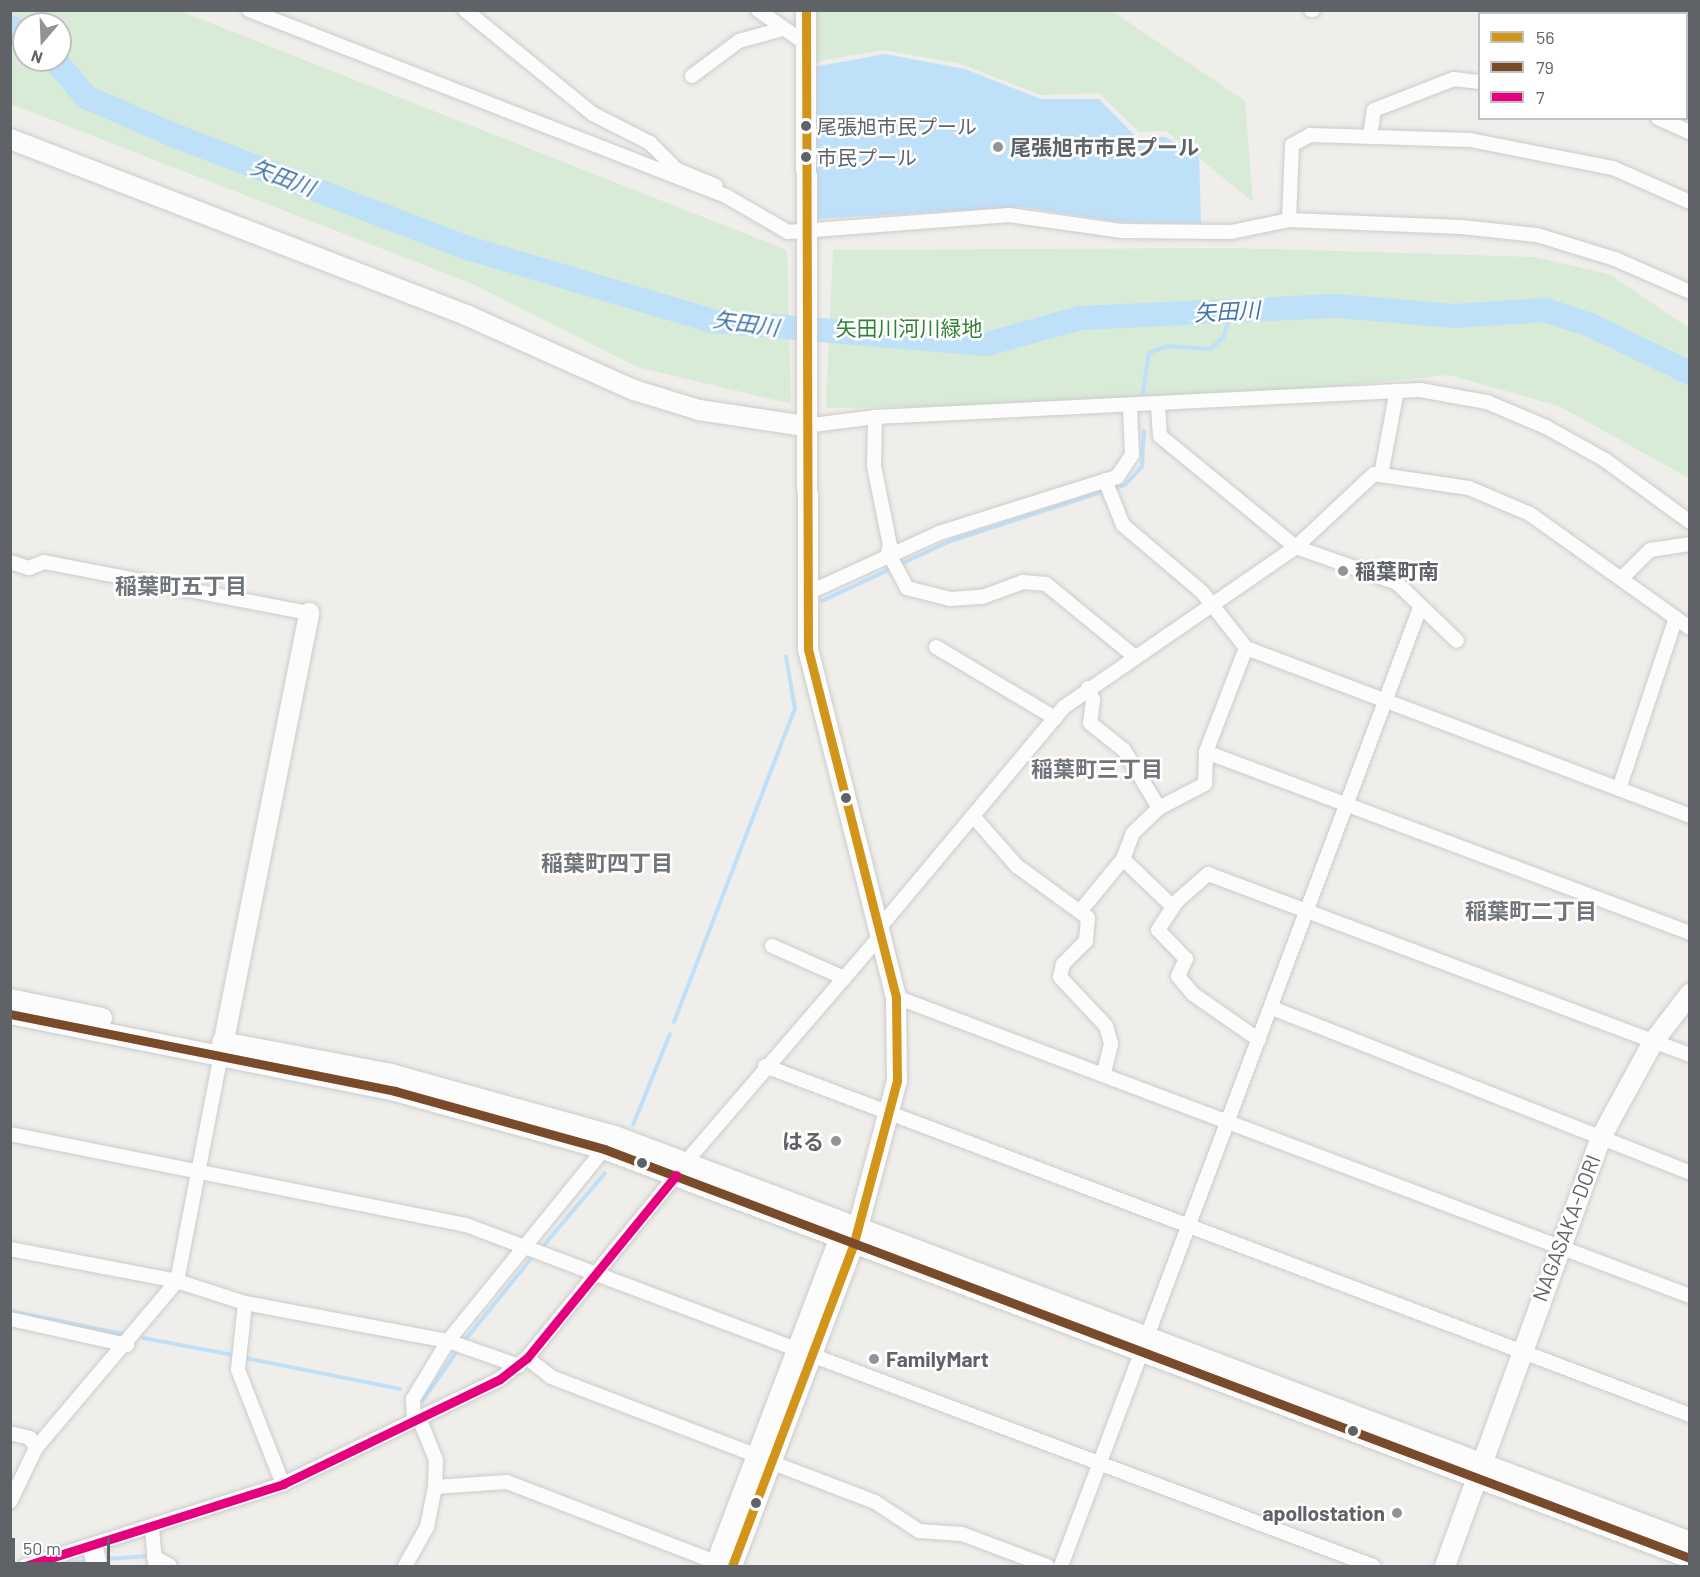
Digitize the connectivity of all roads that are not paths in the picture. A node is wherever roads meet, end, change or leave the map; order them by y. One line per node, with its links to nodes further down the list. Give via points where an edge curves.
1 (249, 10): 13 (street)
2 (465, 10): 13 (street, via 593,114 650,142 677,170 719,187)
3 (758, 10): 5 (street)
4 (806, 10): 6 (street)
5 (783, 29): 6 (street); 7 (street, via 739,41)
6 (805, 43): 16 (street)
7 (692, 76)
8 (1478, 82): 11 (street, via 1454,79 1374,110)
9 (1662, 120): 10 (street)
10 (1689, 132)
11 (1370, 137): 14 (street, via 1470,140 1613,168); 15 (street, via 1310,135 1292,145)
12 (10, 139): 22 (street, via 466,315 634,390 699,410)
13 (726, 196): 16 (street, via 788,232)
14 (1689, 201)
15 (1289, 220): 16 (street, via 1231,232 1121,231 1009,216); 17 (street, via 1537,235 1615,259)
16 (807, 227): 22 (street)
17 (1689, 292)
18 (1397, 390): 19 (street); 23 (street); 25 (street, via 1459,396 1513,411 1605,460)
19 (1158, 407): 20 (street); 27 (street, via 1160,436)
20 (1130, 408): 21 (street); 24 (street, via 1129,465)
21 (875, 417): 22 (street); 28 (street, via 874,466)
22 (805, 419): 31 (street)
23 (1381, 475): 27 (street, via 1374,474); 30 (street, via 1444,482 1505,502 1552,525)
24 (1107, 488): 28 (street, via 939,532); 32 (street, via 1123,525)
25 (1689, 522)
26 (1689, 544): 30 (street, via 1650,550)
27 (1296, 547): 32 (street); 33 (street, via 1397,583)
28 (892, 561): 31 (street); 40 (street, via 908,588 950,599 982,597 1023,582 1046,584)
29 (10, 562): 34 (street, via 29,568 44,562)
30 (1623, 577): 35 (street)
31 (808, 593): 54 (street, via 807,649 819,708)
32 (1210, 603): 39 (street); 40 (street)
33 (1420, 608): 37 (street); 42 (street)
34 (309, 613): 65 (street)
35 (1676, 618): 36 (street); 45 (street)
36 (1689, 628)
37 (1457, 641)
38 (936, 647): 43 (street)
39 (1246, 648): 42 (street); 44 (street)
40 (1134, 656): 41 (street)
41 (1088, 688): 43 (street); 47 (street, via 1093,700 1090,723 1124,750)
42 (1386, 701): 45 (street); 46 (street)
43 (1055, 718): 48 (street)
44 (1206, 752): 46 (street); 47 (street, via 1205,784)
45 (1619, 789): 49 (street)
46 (1348, 804): 53 (street); 55 (street)
47 (1160, 808): 50 (street, via 1133,833)
48 (973, 816): 52 (street, via 1017,866); 54 (street)
49 (1689, 816)
50 (1123, 859): 51 (street); 52 (street)
51 (1173, 907): 53 (street, via 1208,874); 63 (street, via 1158,930 1186,958 1178,976 1204,1005)
52 (1082, 909): 68 (street, via 1089,935 1063,964 1060,977 1106,1026 1111,1044)
53 (1309, 912): 61 (street); 64 (street)
54 (881, 930): 57 (street); 59 (street)
55 (1689, 933)
56 (772, 946): 57 (street)
57 (844, 978): 67 (street)
58 (1689, 994): 64 (street, NAGASAKA-DORI)
59 (896, 997): 68 (street); 69 (street)
60 (10, 999): 65 (street)
61 (1272, 1008): 63 (street); 72 (street)
62 (10, 1014): 65 (street)
63 (1259, 1040): 70 (street)
64 (1653, 1042): 66 (street); 72 (street, NAGASAKA-DORI)
65 (222, 1049): 73 (street, via 456,1106); 74 (street, via 474,1094); 75 (street)
66 (1689, 1055)
67 (765, 1066): 69 (street); 74 (street)
68 (1104, 1073): 70 (street)
69 (892, 1112): 77 (street); 78 (street)
70 (1228, 1120): 77 (street); 81 (street)
71 (10, 1134): 75 (street)
72 (1600, 1139): 76 (street); 81 (street, NAGASAKA-DORI)
73 (604, 1149): 74 (street); 80 (street)
74 (680, 1169): 78 (street); 79 (street); 83 (street)
75 (199, 1171): 80 (street, via 466,1225); 84 (street)
76 (1689, 1173)
77 (1190, 1223): 90 (street); 91 (street)
78 (856, 1225): 79 (street); 90 (street)
79 (846, 1243): 90 (street); 92 (street)
80 (528, 1247): 83 (street); 88 (street)
81 (1557, 1248): 85 (street); 91 (street, NAGASAKA-DORI)
82 (10, 1249): 84 (street)
83 (593, 1272): 92 (street); 93 (street)
84 (177, 1281): 86 (street); 89 (street)
85 (1689, 1296)
86 (245, 1303): 88 (street); 101 (street, via 238,1370)
87 (10, 1319): 89 (street)
88 (448, 1341): 93 (street); 95 (street, via 413,1399)
89 (127, 1345): 97 (street)
90 (1144, 1346): 99 (street); 100 (street)
91 (1520, 1352): 94 (street); 100 (street, NAGASAKA-DORI)
92 (806, 1353): 98 (street); 99 (street)
93 (523, 1362): 95 (street); 98 (street, via 551,1377)
94 (1689, 1415)
95 (416, 1419): 101 (street); 102 (street, via 436,1460)
96 (10, 1433): 97 (street, via 30,1438)
97 (36, 1448): 103 (street)
98 (765, 1459): 109 (street); 113 (street, via 874,1502 919,1531 962,1534)
99 (1100, 1461): 114 (street); 115 (street)
100 (1476, 1471): 105 (street); 107 (street); 116 (street, NAGASAKA-DORI)
101 (283, 1484): 104 (street)
102 (435, 1487): 109 (street, via 507,1482); 112 (street, via 427,1527)
103 (10, 1502)
104 (152, 1528): 106 (street); 108 (street)
105 (1689, 1542)
106 (95, 1557): 110 (street)
107 (1689, 1558)
108 (154, 1562): 111 (street)
109 (723, 1565)
110 (25, 1566)
111 (170, 1566)
112 (406, 1566)
113 (1047, 1566)
114 (1061, 1566)
115 (1373, 1566)
116 (1445, 1566)

